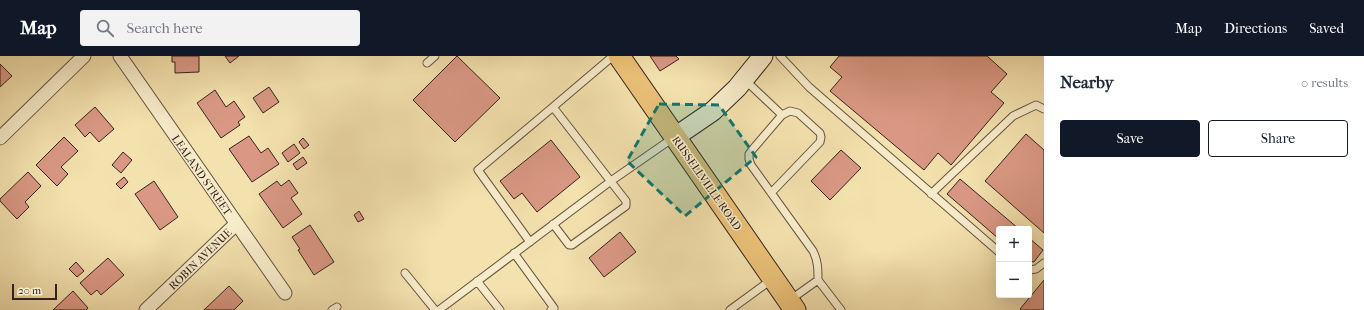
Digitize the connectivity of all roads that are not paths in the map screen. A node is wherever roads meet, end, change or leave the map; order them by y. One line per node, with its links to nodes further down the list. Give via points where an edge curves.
1 (84, 56): 14 (street)
2 (120, 56): 18 (street, LEALAND STREET)
3 (435, 56): 8 (lane)
4 (613, 56): 10 (lane)
5 (619, 56): 13 (main road, RUSSELLVILLE ROAD)
6 (763, 56): 9 (street)
7 (780, 56): 17 (lane, via 809,87)
8 (427, 63)
9 (744, 79): 12 (lane); 13 (street, via 714,111)
10 (553, 107): 15 (lane); 20 (lane, via 478,169)
11 (1044, 109): 17 (lane, via 1036,105 1013,116)
12 (782, 115): 16 (lane, via 749,154 751,165); 16 (lane, via 790,111 798,113 820,133 821,137 817,146)
13 (675, 137): 15 (lane); 26 (main road, RUSSELLVILLE ROAD)
14 (0, 138)
15 (611, 181): 19 (lane); 19 (lane, via 626,201 626,206 572,245 569,245)
16 (771, 193): 27 (lane, via 813,250 817,259)
17 (931, 194): 21 (lane)
18 (236, 224): 29 (street, LEALAND STREET); 31 (street, ROBIN AVENUE)
19 (553, 224): 20 (lane)
20 (530, 242): 22 (lane)
21 (996, 249)
22 (514, 253): 28 (lane); 35 (lane, via 554,308)
23 (1044, 263): 24 (lane)
24 (1032, 270)
25 (405, 273): 32 (lane)
26 (773, 278): 30 (main road, RUSSELLVILLE ROAD); 36 (lane)
27 (818, 280): 30 (lane); 37 (lane)
28 (477, 281): 33 (lane); 34 (lane)
29 (285, 293)
30 (792, 306)
31 (146, 310)
32 (435, 310)
33 (439, 310)
34 (500, 310)
35 (551, 310)
36 (730, 310)
37 (841, 310)

